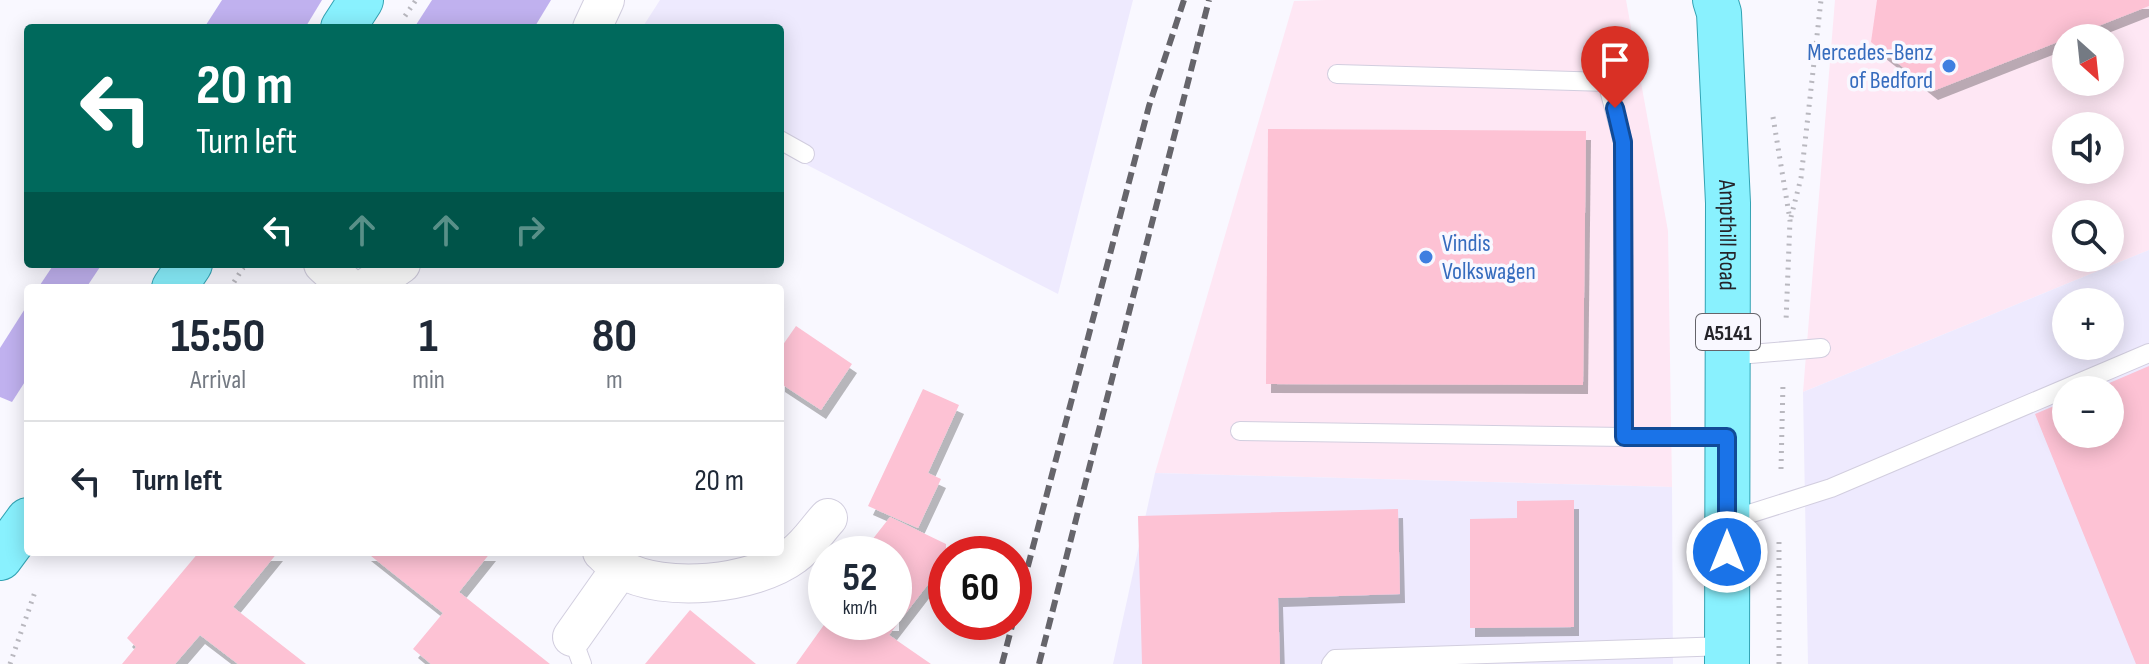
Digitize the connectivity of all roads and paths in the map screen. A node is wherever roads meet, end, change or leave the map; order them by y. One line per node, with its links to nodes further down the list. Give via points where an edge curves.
1 (361, 0): 5 (main road)
2 (605, 0): 6 (street)
3 (1821, 0): 11 (path, via 1801,178)
4 (1719, 4): 19 (main road, Ampthill Road / A5141, via 1728,203)
5 (346, 24)
6 (594, 24)
7 (1337, 74): 21 (lane, via 1607,82 1623,142)
8 (1772, 105): 11 (path)
9 (784, 142): 10 (lane)
10 (805, 154)
11 (1790, 220): 17 (path)
12 (327, 268): 14 (street)
13 (395, 268): 15 (street)
14 (345, 284)
15 (372, 284)
16 (1821, 348): 17 (lane)
17 (1784, 351): 19 (lane)
18 (2149, 353): 24 (lane, via 1831,488)
19 (1727, 356): 22 (main road, Ampthill Road / A5141)
20 (1240, 431): 21 (lane)
21 (1624, 437): 22 (lane)
22 (1727, 437): 24 (main road, Ampthill Road / A5141)
23 (828, 518): 27 (street, via 794,555 750,576 661,583)
24 (1727, 521): 30 (main road, Ampthill Road / A5141)
25 (24, 525): 26 (main road)
26 (0, 558)
27 (611, 560): 29 (street)
28 (41, 575): 31 (path)
29 (577, 651)
30 (1727, 655): 32 (lane, via 1335,659)
31 (10, 664)
32 (1331, 664)

